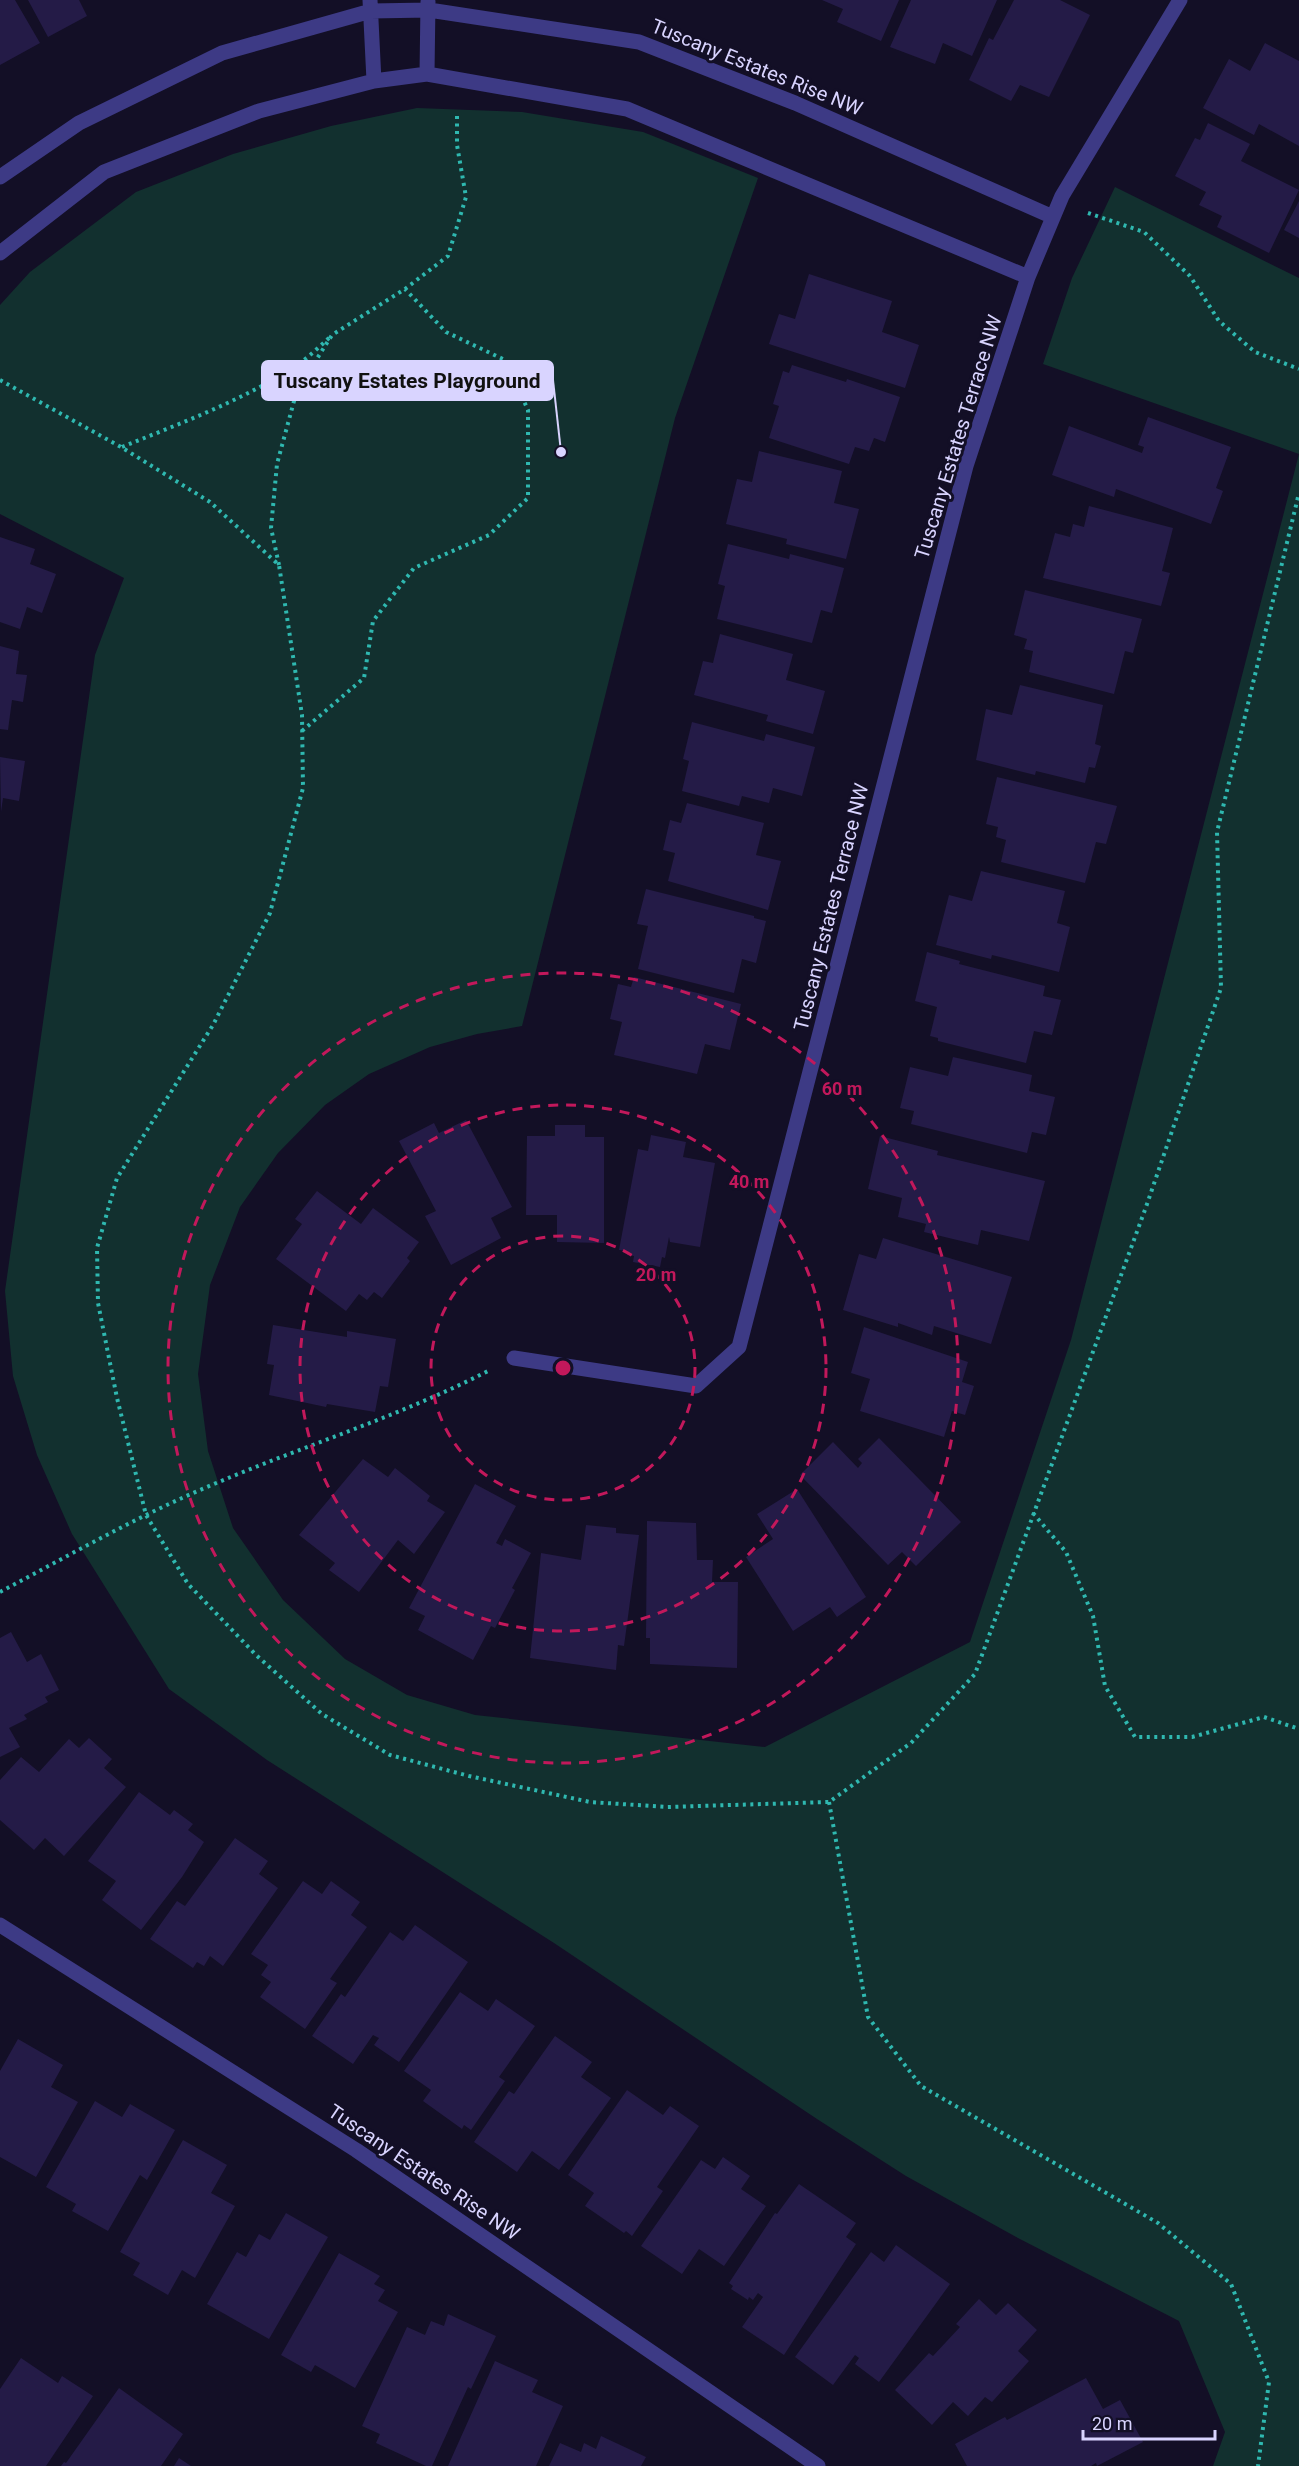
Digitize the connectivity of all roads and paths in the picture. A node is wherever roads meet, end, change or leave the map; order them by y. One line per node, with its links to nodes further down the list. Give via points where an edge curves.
1 (1180, 0): 8 (street, Tuscany Estates Terrace NW)
2 (428, 5): 3 (street, Tuscany Estates Rise NW); 4 (street); 9 (street, Tuscany Estates Rise NW, via 639,42 795,103)
3 (370, 6): 5 (street); 7 (street, Tuscany Estates Rise NW, via 222,53 79,123)
4 (428, 74): 5 (street); 11 (street, via 627,109)
5 (374, 81): 10 (street, via 259,111 104,172)
6 (457, 114): 12 (path, via 466,197 448,256)
7 (0, 177)
8 (1062, 196): 9 (street, Tuscany Estates Terrace NW); 14 (path, via 1092,216 1144,232 1190,276 1219,321 1255,352)
9 (1053, 217): 11 (street, Tuscany Estates Terrace NW)
10 (0, 253)
11 (1028, 277): 20 (street, Tuscany Estates Terrace NW, via 966,466 739,1347 696,1386)
12 (405, 289): 13 (path); 19 (path, via 446,332 505,360 528,410 528,498 489,535 414,568 373,621 364,678)
13 (332, 335): 16 (path, via 298,364 260,385 198,416); 18 (path, via 297,390 277,464 272,528)
14 (1299, 369)
15 (0, 380): 16 (path)
16 (121, 447): 18 (path, via 210,502)
17 (1299, 493): 21 (path, via 1217,832 1221,988 1146,1207)
18 (279, 566): 19 (path)
19 (302, 731): 22 (path, via 303,788 270,913 213,1025 117,1178 97,1248 98,1303)
20 (514, 1358): 22 (path, via 447,1392)
21 (1033, 1513): 24 (path, via 1066,1552 1093,1616 1106,1686 1135,1737 1192,1737 1264,1717); 25 (path, via 975,1674 911,1743)
22 (146, 1515): 23 (path); 25 (path, via 188,1584 256,1655 322,1714 390,1755 590,1802 667,1808)
23 (0, 1592)
24 (1299, 1729)
25 (829, 1802): 28 (path, via 868,2017 921,2086 1158,2223 1231,2284 1269,2382)
26 (0, 1925): 27 (street, Tuscany Estates Rise NW, via 356,2150)
27 (818, 2466)
28 (1258, 2466)

